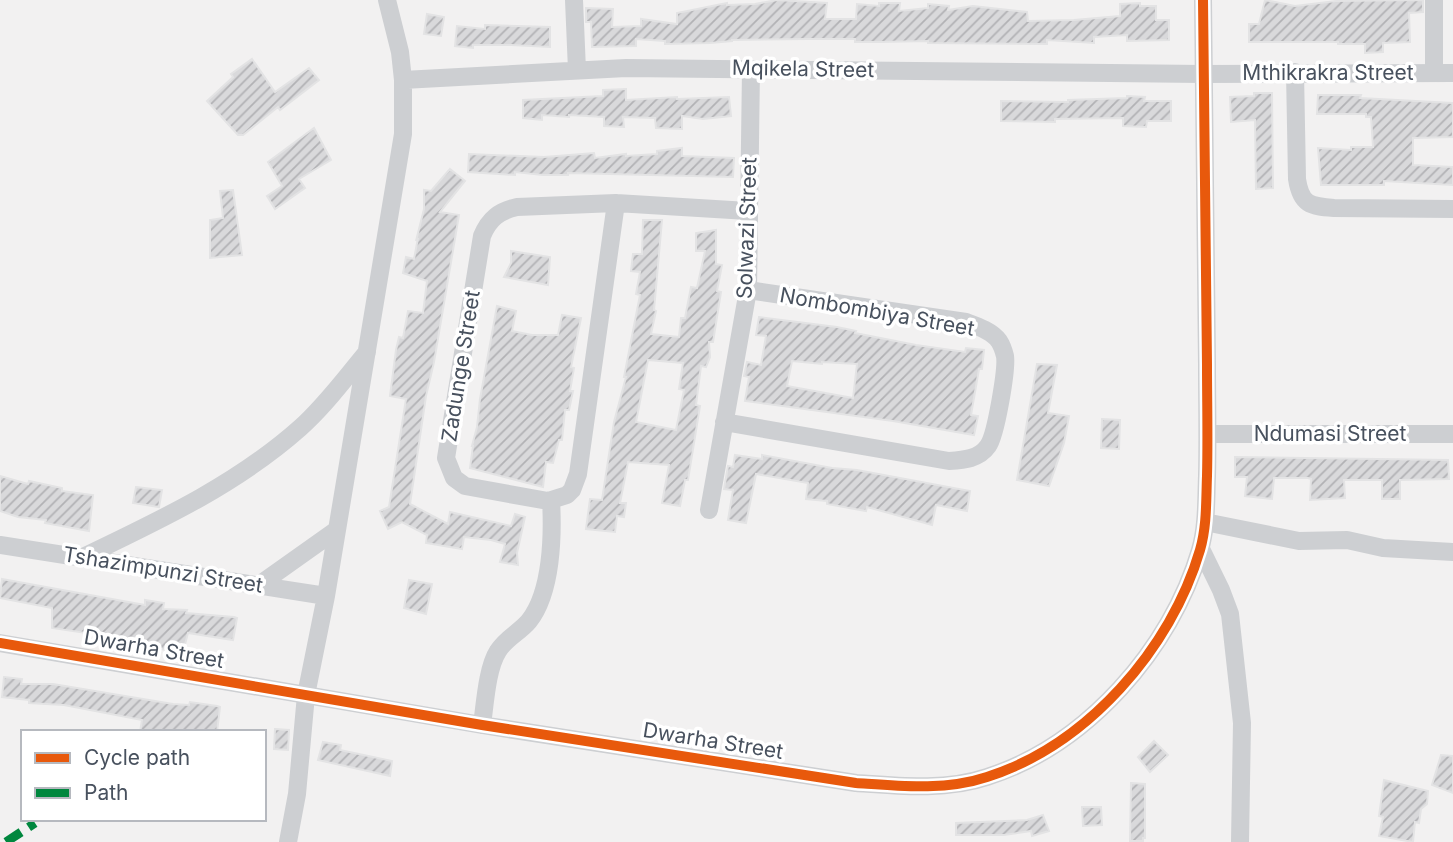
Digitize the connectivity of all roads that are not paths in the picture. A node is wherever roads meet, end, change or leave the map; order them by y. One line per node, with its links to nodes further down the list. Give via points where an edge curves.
1 (387, 0): 11 (street)
2 (574, 0): 6 (street)
3 (1203, 0): 10 (street, Dwarha Street)
4 (1434, 0): 8 (street)
5 (751, 69): 6 (street, Mqikela Street); 10 (street, Mqikela Street); 14 (street, Solwazi Street)
6 (577, 70): 11 (street, Mqikela Street)
7 (1295, 72): 8 (street, Mthikrakra Street); 10 (street, Mthikrakra Street); 13 (street, via 1297,179 1304,201 1334,208)
8 (1434, 73): 9 (street, Mthikrakra Street)
9 (1453, 73)
10 (1203, 74): 18 (street, Dwarha Street)
11 (403, 80): 16 (street, via 403,134)
12 (616, 203): 14 (street, Zadunge Street); 20 (street, via 578,474 567,495); 20 (street, Zadunge Street, via 504,210 482,236 448,467 465,486)
13 (1453, 209)
14 (748, 211): 15 (street, Solwazi Street)
15 (748, 290): 17 (street, Solwazi Street); 17 (street, Nombombiya Street, via 967,322 998,340 1005,355 1005,373 992,439 978,455 960,460)
16 (368, 351): 23 (street); 27 (street, via 302,427 253,466)
17 (724, 422): 21 (street, Solwazi Street)
18 (1208, 434): 19 (street, Ndumasi Street); 22 (street, Dwarha Street)
19 (1453, 434)
20 (551, 500): 32 (street, via 547,578 530,620 497,651)
21 (709, 510)
22 (1205, 522): 25 (street, Dwarha Street); 26 (street, via 1299,541 1347,540 1383,548)
23 (335, 531): 28 (street); 29 (street)
24 (0, 545): 27 (street, Tshazimpunzi Street)
25 (1200, 550): 32 (street, Dwarha Street, via 1181,602 1155,643 1103,705 1062,740 986,778 945,786 856,783); 34 (street, via 1230,614 1242,723)
26 (1453, 552)
27 (81, 558): 28 (street, Tshazimpunzi Street)
28 (259, 585): 29 (street, Tshazimpunzi Street)
29 (326, 596): 31 (street)
30 (0, 643): 31 (street, Dwarha Street)
31 (306, 695): 32 (street, Dwarha Street); 33 (street)
32 (482, 725)
33 (288, 842)
34 (1240, 842)

